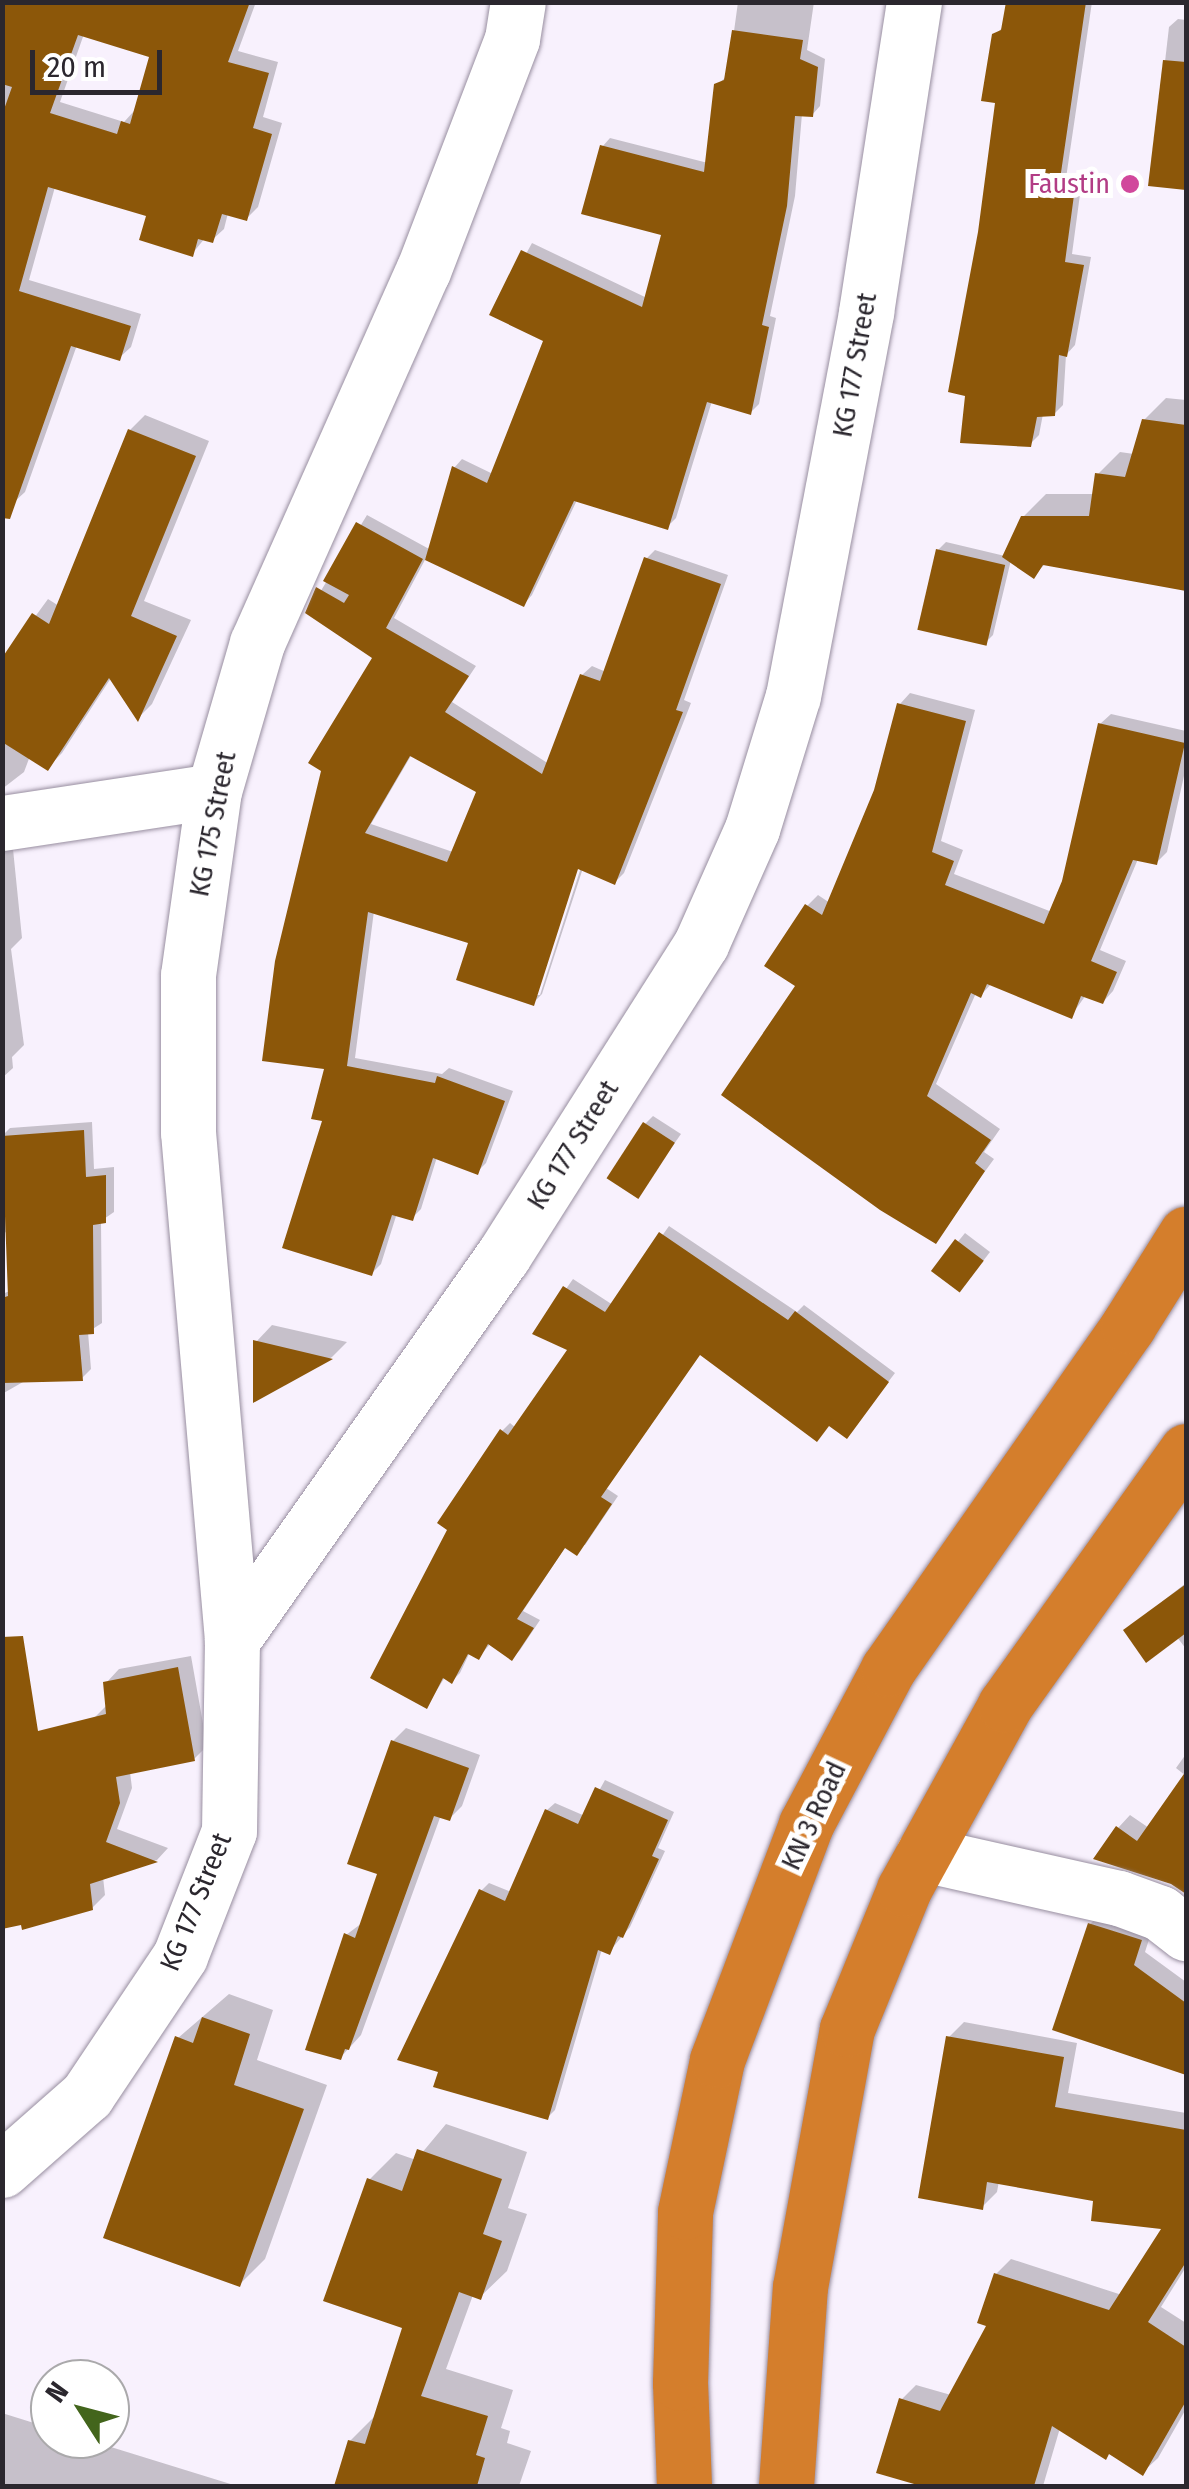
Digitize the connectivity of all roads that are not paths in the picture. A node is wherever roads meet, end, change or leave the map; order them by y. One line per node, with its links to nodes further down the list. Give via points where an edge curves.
1 (518, 2): 3 (street, KG 175 Street, via 512,39 423,271 257,643)
2 (914, 2): 7 (street, KG 177 Street, via 866,312 793,696 752,830 701,944 513,1240)
3 (214, 791): 4 (street); 7 (street, KG 175 Street, via 188,975 188,1132)
4 (2, 823)
5 (1186, 1234): 11 (highway, KN 3 Road, via 888,1668 806,1824 717,2060 685,2212)
6 (1186, 1451): 8 (highway, via 1005,1705)
7 (232, 1640): 10 (street, KG 177 Street, via 229,1830 180,1956 87,2095)
8 (923, 1854): 9 (street, via 1119,1898 1160,1913); 12 (highway, via 848,2029 800,2287)
9 (1186, 1934)
10 (2, 2170)
11 (684, 2486)
12 (786, 2486)

